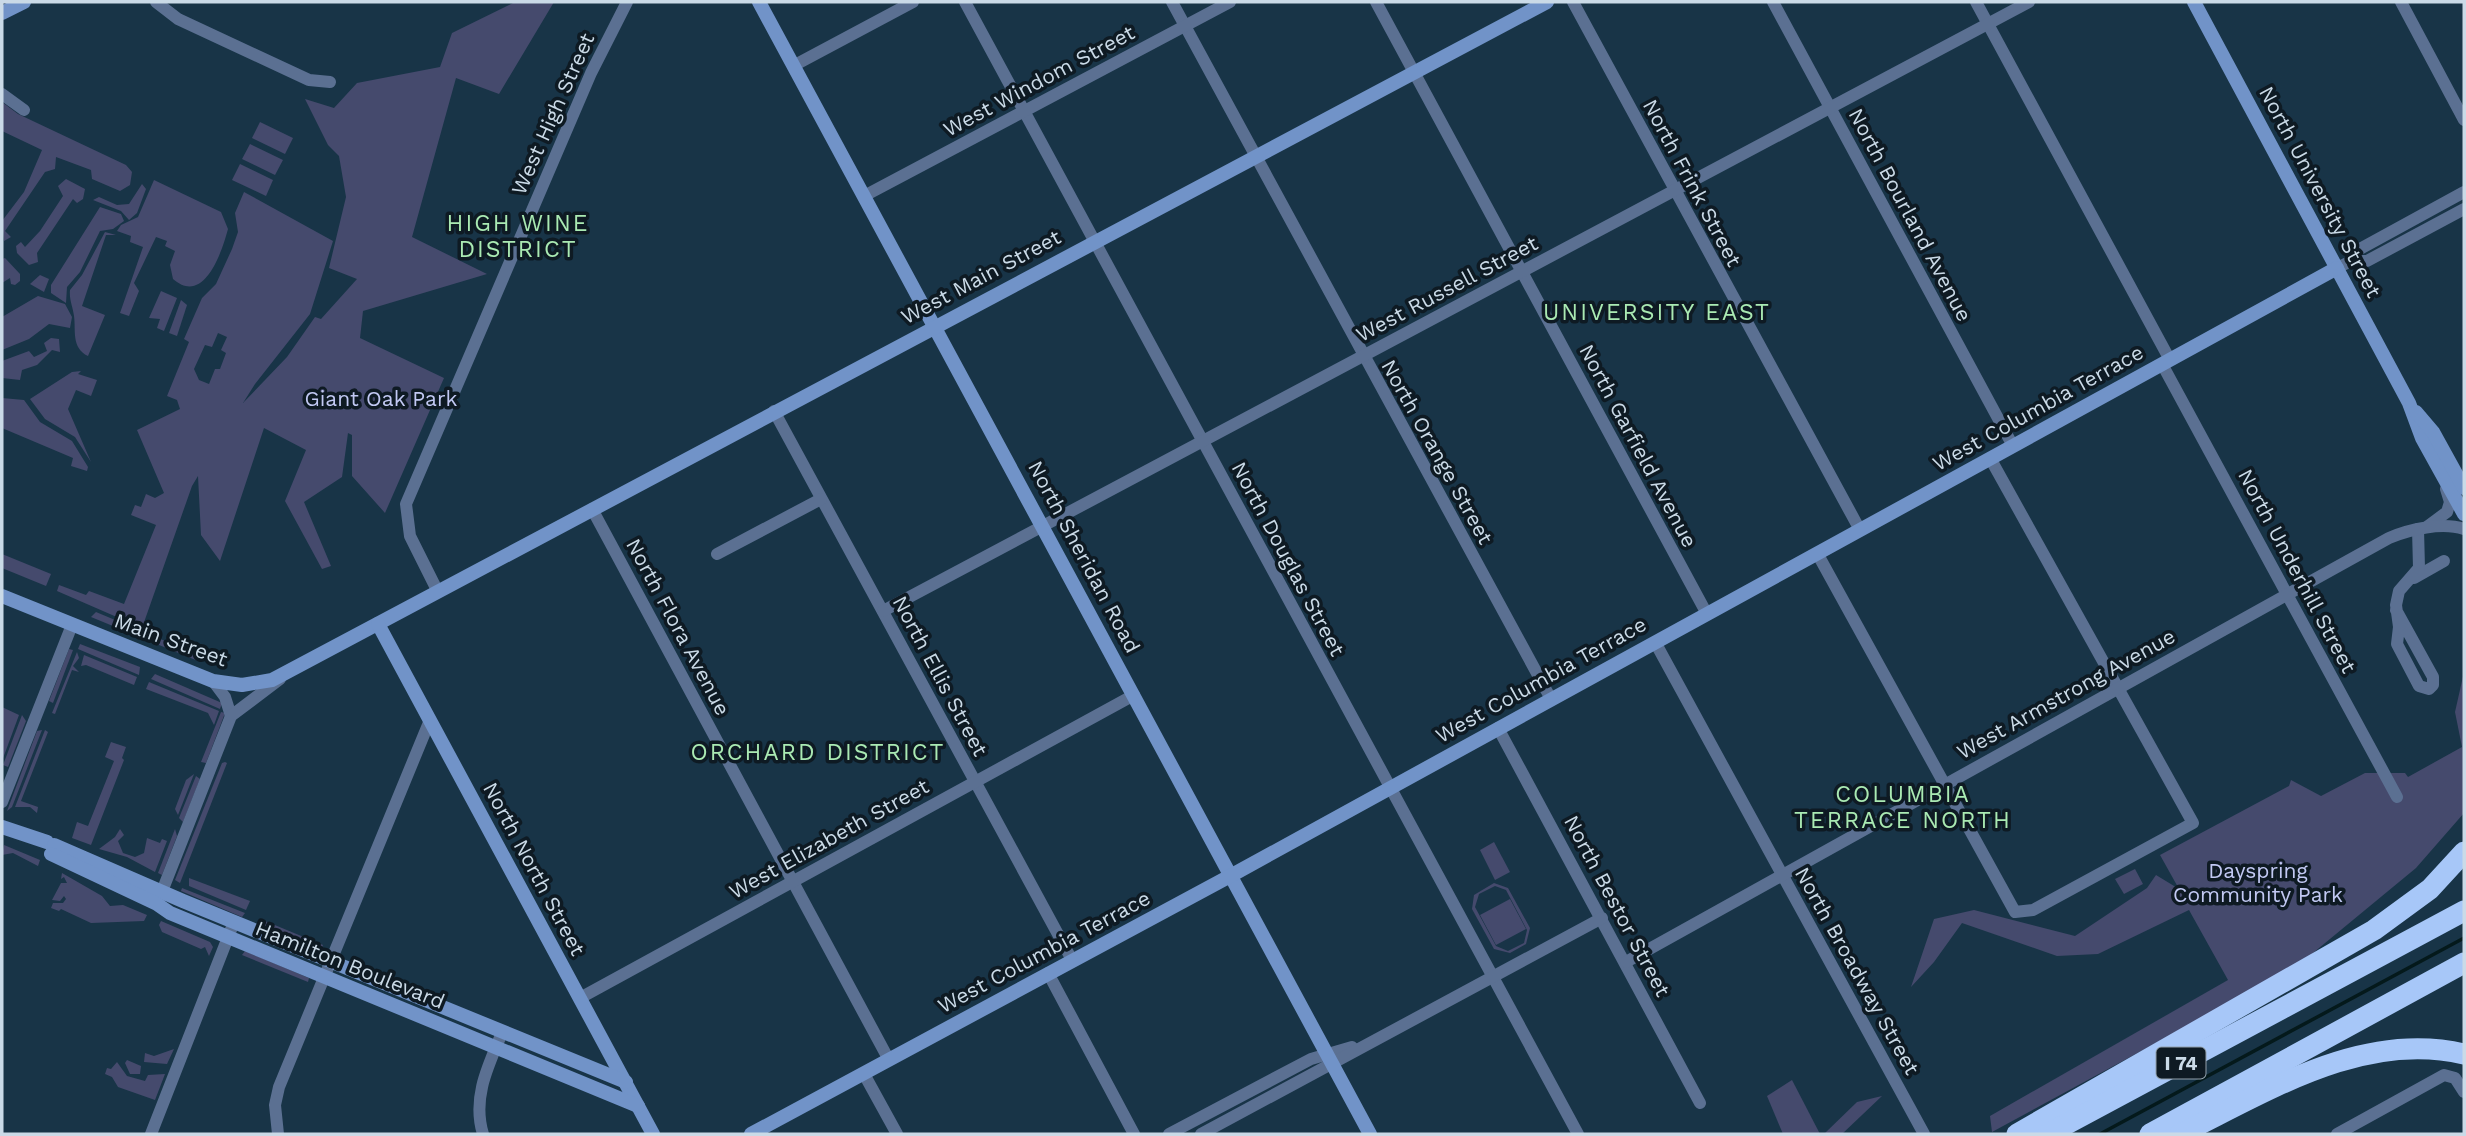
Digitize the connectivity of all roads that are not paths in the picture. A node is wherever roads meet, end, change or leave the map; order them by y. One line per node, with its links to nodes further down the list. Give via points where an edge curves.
1 (24, 2): 17 (street)
2 (156, 2): 22 (street, via 178,19 309,80)
3 (627, 2): 58 (street, West High Street, via 591,73 406,504 410,536)
4 (759, 2): 20 (street, North Sheridan Road)
5 (913, 2): 20 (street)
6 (965, 2): 26 (street, North Douglas Street)
7 (1172, 2): 19 (street, North Orange Street)
8 (1230, 2): 19 (street, West Windom Street)
9 (1376, 2): 21 (street, North Garfield Avenue)
10 (1547, 2): 21 (street, West Main Street)
11 (1573, 2): 29 (street, North Frink Street)
12 (1773, 2): 24 (street, North Bourland Avenue)
13 (1976, 2): 18 (street, North Underhill Street)
14 (2029, 2): 18 (street, West Russell Street)
15 (2194, 2): 35 (street, North University Street)
16 (2401, 2): 27 (street)
17 (2, 13)
18 (1989, 24): 24 (street, West Russell Street); 39 (street, North Underhill Street)
19 (1185, 26): 26 (street, West Windom Street); 28 (street, North Orange Street)
20 (793, 66): 31 (street, North Sheridan Road)
21 (1414, 72): 28 (street, West Main Street); 36 (street, North Garfield Avenue)
22 (330, 82)
23 (2, 94): 25 (street)
24 (1830, 109): 29 (street, West Russell Street); 43 (street, North Bourland Avenue)
25 (24, 110)
26 (1023, 111): 31 (street, West Windom Street); 33 (street, North Douglas Street)
27 (2464, 120)
28 (1255, 156): 33 (street, West Main Street); 38 (street, North Orange Street)
29 (1674, 191): 36 (street, West Russell Street); 53 (street, North Frink Street)
30 (2464, 192): 34 (street, West Columbia Terrace, via 2358,250)
31 (866, 195): 37 (street, North Sheridan Road)
32 (2464, 209): 34 (street, West Columbia Terrace, via 2367,261)
33 (1095, 240): 37 (street, West Main Street); 42 (street, North Douglas Street)
34 (2351, 261): 35 (street, West Columbia Terrace)
35 (2337, 268): 39 (street, West Columbia Terrace); 40 (street, North University Street)
36 (1522, 271): 38 (street, West Russell Street); 63 (street, North Garfield Avenue)
37 (934, 326): 41 (street, West Main Street); 50 (street, North Sheridan Road)
38 (1362, 355): 42 (street, West Russell Street); 71 (street, North Orange Street)
39 (2166, 362): 43 (street, West Columbia Terrace); 59 (street, North Underhill Street)
40 (2409, 403): 45 (street, North University Street); 46 (street, North University Street, via 2433,432)
41 (774, 411): 47 (street, North Ellis Street); 48 (street, West Main Street)
42 (1202, 440): 50 (street, West Russell Street); 77 (street, North Douglas Street)
43 (2013, 446): 44 (street, West Columbia Terrace)
44 (1990, 458): 53 (street, West Columbia Terrace); 69 (street)
45 (2438, 466): 49 (street, North University Street); 51 (street, West Armstrong Avenue, via 2450,507 2443,518)
46 (2464, 488)
47 (821, 499): 55 (street); 62 (street, North Ellis Street)
48 (592, 509): 58 (street, West Main Street); 84 (street, North Flora Avenue)
49 (2464, 514)
50 (1043, 526): 62 (street, West Russell Street); 70 (street, North Sheridan Road)
51 (2418, 529): 52 (street, West Armstrong Avenue); 57 (street, via 2420,564); 59 (street, West Armstrong Avenue, via 2391,537)
52 (2464, 529)
53 (1860, 530): 54 (street, West Columbia Terrace)
54 (1817, 553): 63 (street, West Columbia Terrace); 76 (street)
55 (717, 554)
56 (2444, 561): 57 (street)
57 (2413, 578): 61 (street, via 2399,591)
58 (438, 592): 64 (street, Main Street)
59 (2287, 594): 69 (street, West Armstrong Avenue); 78 (street, North Underhill Street)
60 (2, 596): 65 (street, Main Street)
61 (2396, 610): 61 (street, via 2399,650 2420,687 2429,689 2433,677)
62 (883, 611): 75 (street, North Ellis Street)
63 (1707, 614): 66 (street, West Columbia Terrace)
64 (378, 624): 67 (street, Main Street); 73 (street, North North Street)
65 (72, 625): 68 (street, Main Street); 79 (street)
66 (1655, 642): 71 (street, West Columbia Terrace); 82 (street, North Broadway Street)
67 (292, 671): 68 (street, Main Street, via 253,684); 72 (street)
68 (213, 681): 72 (street)
69 (2119, 688): 76 (street, West Armstrong Avenue); 76 (street, via 2193,823 2033,910 2018,913 2011,907)
70 (1134, 695): 75 (street, West Elizabeth Street); 83 (street, North Sheridan Road)
71 (1551, 699): 74 (street, West Columbia Terrace)
72 (231, 716): 85 (street)
73 (430, 720): 94 (street); 99 (street, North North Street)
74 (1498, 728): 77 (street, West Columbia Terrace); 88 (street, North Bestor Street)
75 (975, 781): 84 (street, West Elizabeth Street); 91 (street, North Ellis Street)
76 (1942, 784): 82 (street, West Armstrong Avenue)
77 (1390, 787): 83 (street, West Columbia Terrace); 96 (street, North Douglas Street)
78 (2397, 797)
79 (2, 802)
80 (8, 829): 85 (street, Hamilton Boulevard)
81 (2464, 852): 123 (highway, via 2430,889 2374,930)
82 (1782, 874): 92 (street, West Armstrong Avenue); 122 (street, North Broadway Street)
83 (1231, 875): 91 (street, West Columbia Terrace); 104 (street, North Sheridan Road)
84 (793, 881): 99 (street, West Elizabeth Street); 103 (street, North Flora Avenue)
85 (160, 897): 89 (street, Hamilton Boulevard); 90 (street, Hamilton Boulevard, via 170,913)
86 (2464, 902): 98 (highway)
87 (2464, 911): 98 (highway, I 74)
88 (1602, 918): 92 (street, North Bestor Street); 96 (street)
89 (234, 922): 90 (street); 94 (street, Hamilton Boulevard)
90 (228, 937): 97 (street, Hamilton Boulevard); 111 (street)
91 (1072, 960): 95 (street, West Columbia Terrace)
92 (1626, 962): 108 (street, North Bestor Street)
93 (2464, 962): 125 (highway, I 74)
94 (331, 963): 97 (street); 100 (street, Hamilton Boulevard)
95 (1048, 973): 103 (street, West Columbia Terrace); 117 (street)
96 (1493, 975): 104 (street); 121 (street, North Douglas Street)
97 (325, 977): 101 (street, Hamilton Boulevard); 112 (street, via 276,1096)
98 (2314, 991): 124 (highway, I 74)
99 (580, 998): 106 (street, North North Street)
100 (502, 1033): 101 (street); 106 (street, Hamilton Boulevard)
101 (495, 1047): 109 (street, Hamilton Boulevard); 113 (street, via 480,1092)
102 (2464, 1054): 126 (highway, via 2408,1048 2354,1057 2302,1075)
103 (889, 1060): 105 (street, West Columbia Terrace)
104 (1329, 1060): 118 (street, via 1311,1059); 119 (street); 120 (street, North Sheridan Road)
105 (864, 1074): 115 (street, West Columbia Terrace); 116 (street)
106 (626, 1082): 109 (street, North North Street)
107 (2464, 1092): 110 (street, via 2450,1075 2441,1077)
108 (1700, 1103)
109 (638, 1105): 114 (street, North North Street)
110 (2357, 1129): 127 (street)
111 (151, 1134)
112 (278, 1134)
113 (483, 1134)
114 (653, 1134)
115 (751, 1134)
116 (897, 1134)
117 (1134, 1134)
118 (1169, 1134)
119 (1201, 1134)
120 (1370, 1134)
121 (1578, 1134)
122 (1924, 1134)
123 (2017, 1134)
124 (2048, 1134)
125 (2150, 1134)
126 (2180, 1134)
127 (2337, 1134)

